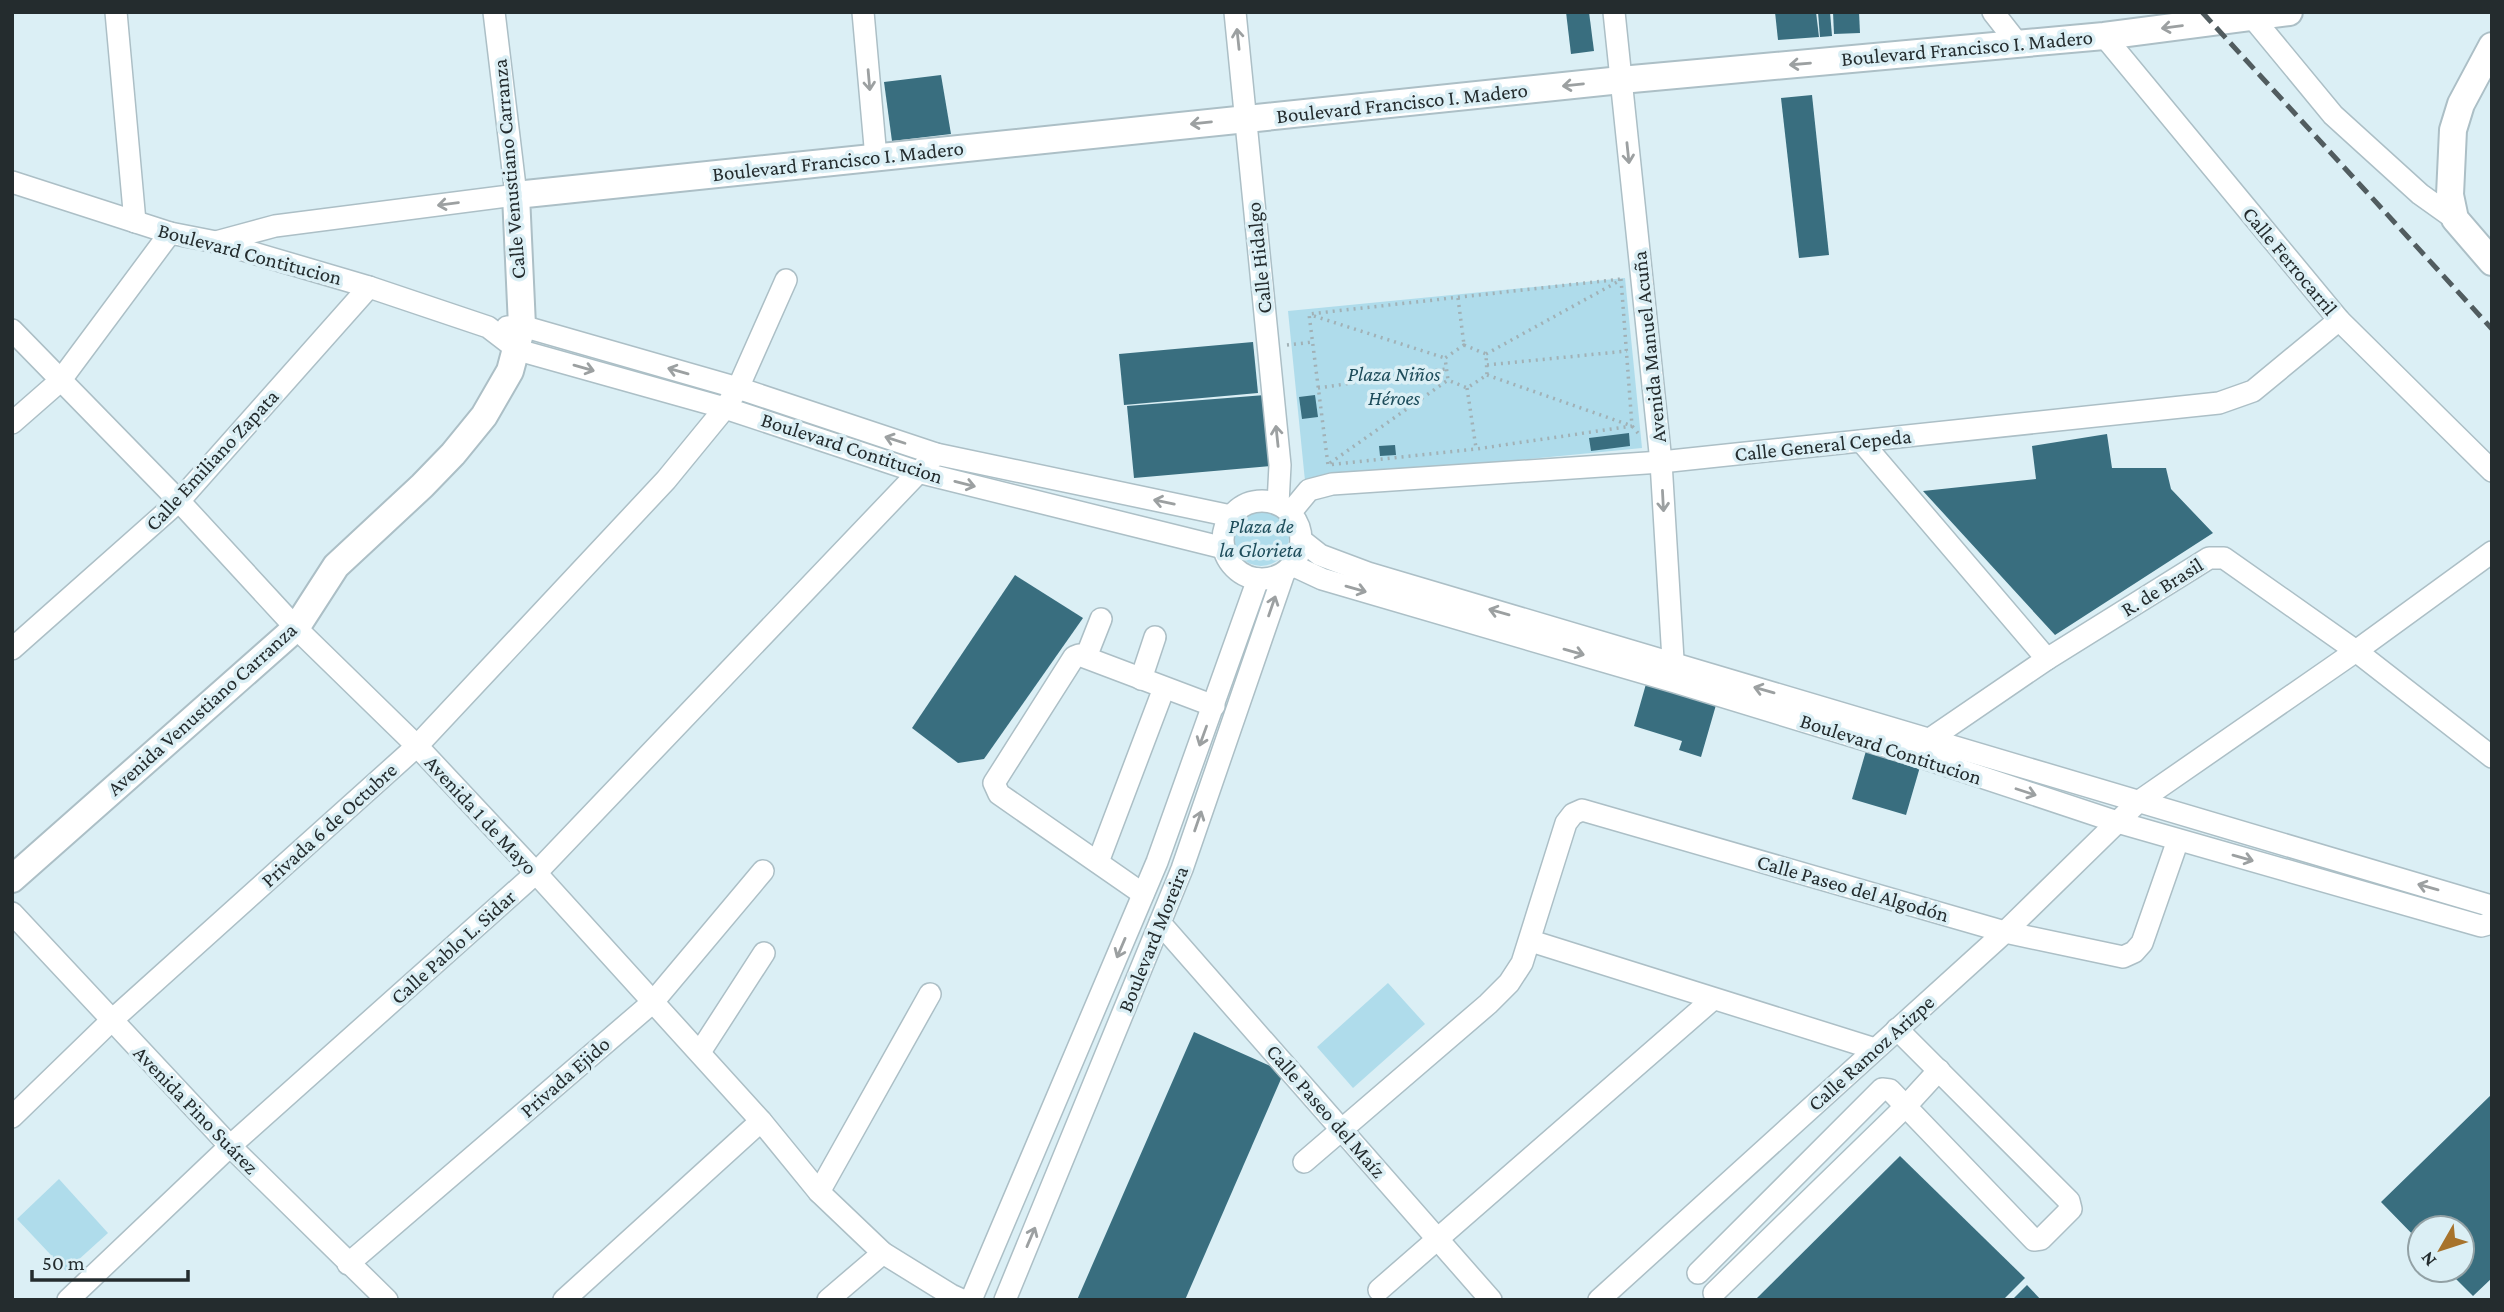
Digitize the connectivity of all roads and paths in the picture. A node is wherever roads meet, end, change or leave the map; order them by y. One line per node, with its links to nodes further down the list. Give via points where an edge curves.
1 (116, 12): 18 (street)
2 (494, 12): 16 (street, Calle Venustiano Carranza)
3 (863, 12): 14 (street, one-way to 14)
4 (1235, 12): 13 (street, Calle Hidalgo, one-way to 4)
5 (1614, 12): 12 (street, Avenida Manuel Acuña)
6 (1993, 12): 10 (street)
7 (2289, 12): 8 (main road, Boulevard Francisco I. Madero)
8 (2250, 15): 9 (main road, Boulevard Francisco I. Madero, one-way to 9); 17 (street, via 2333,115 2420,194)
9 (2104, 36): 10 (main road, Boulevard Francisco I. Madero); 27 (street, Calle Ferrocarril)
10 (2018, 44): 12 (main road, Boulevard Francisco I. Madero, one-way to 12)
11 (2492, 46): 17 (main road, via 2461,104 2453,130 2450,195)
12 (1621, 80): 13 (main road, Boulevard Francisco I. Madero, one-way to 13); 23 (street, Avenida Manuel Acuña, one-way to 23)
13 (1246, 119): 14 (main road, Boulevard Francisco I. Madero, one-way to 14); 54 (street, Calle Hidalgo, one-way to 13)
14 (876, 158): 16 (main road, Boulevard Francisco I. Madero)
15 (12, 182): 18 (street, Boulevard Contitucion)
16 (516, 195): 20 (street, one-way to 20, via 275,226); 29 (main road, Calle Venustiano Carranza)
17 (2455, 219): 21 (main road)
18 (135, 222): 19 (street, Boulevard Contitucion)
19 (170, 233): 20 (street, Boulevard Contitucion); 38 (street)
20 (216, 242): 24 (street, Boulevard Contitucion)
21 (2492, 262)
22 (786, 280): 39 (street, Privada 6 de Octubre)
23 (1632, 280): 25 (path); 31 (path); 32 (path); 48 (street, Avenida Manuel Acuña)
24 (369, 287): 29 (street, Boulevard Contitucion); 53 (street, Calle Emiliano Zapata)
25 (1458, 298): 26 (path); 30 (path)
26 (1310, 314): 33 (path); 40 (path)
27 (2339, 320): 45 (street, Calle General Cepeda, via 2253,391 2219,403); 50 (street, Calle Ferrocarril)
28 (12, 330): 38 (street, Avenida 1 de Mayo)
29 (520, 338): 39 (street, Boulevard Contitucion, one-way to 29); 42 (street, Boulevard Contitucion, one-way to 42); 62 (main road, Avenida Venustiano Carranza, via 501,390 476,425 422,486 336,566)
30 (1464, 345): 32 (path); 33 (path)
31 (1627, 351): 34 (path); 44 (path)
32 (1486, 354): 34 (path)
33 (1445, 358): 35 (path)
34 (1487, 365): 36 (path)
35 (1446, 369): 37 (path); 40 (path)
36 (1487, 375): 41 (path); 44 (path)
37 (1448, 380): 41 (path); 49 (path)
38 (60, 381): 43 (street); 53 (street, Avenida 1 de Mayo)
39 (738, 388): 42 (street, Privada 6 de Octubre); 47 (street, Boulevard Contitucion, one-way to 39)
40 (1318, 388): 49 (path)
41 (1467, 388): 46 (path)
42 (725, 408): 51 (street, Boulevard Contitucion); 73 (street, Privada 6 de Octubre, via 666,480)
43 (12, 423)
44 (1632, 426): 46 (path); 48 (path)
45 (1861, 440): 48 (street, Calle General Cepeda); 67 (street)
46 (1476, 449): 49 (path)
47 (936, 454): 51 (street, Calle Pablo L. Sidar); 55 (street, Boulevard Contitucion, one-way to 47)
48 (1661, 462): 52 (street, Calle General Cepeda, via 1332,484); 68 (street, Avenida Manuel Acuña, one-way to 68)
49 (1328, 465): 52 (path)
50 (2492, 471)
51 (918, 472): 57 (street, Boulevard Contitucion, one-way to 57); 82 (street, Calle Pablo L. Sidar)
52 (1309, 490): 54 (street)
53 (179, 501): 62 (street, Avenida 1 de Mayo); 64 (street, Calle Emiliano Zapata)
54 (1284, 508): 55 (street, via 1266,501 1252,502); 56 (street, via 1298,525)
55 (1231, 516): 57 (street)
56 (1301, 540): 59 (street); 68 (street, Boulevard Contitucion, one-way to 56, via 1359,570 1320,555)
57 (1224, 548): 60 (street, via 1242,574)
58 (2492, 552): 65 (street, Calle Ramoz Arizpe)
59 (1288, 569): 60 (street); 68 (street, Boulevard Contitucion, one-way to 68); 80 (street, Boulevard Moreira, one-way to 59)
60 (1258, 579): 71 (street, Boulevard Moreira)
61 (1101, 619): 66 (street)
62 (296, 628): 73 (street, Avenida 1 de Mayo); 83 (main road, Avenida Venustiano Carranza)
63 (1155, 637): 69 (street)
64 (12, 649)
65 (2356, 652): 67 (street, R. de Brasil, via 2217,557); 74 (street, R. de Brasil); 75 (street, Calle Ramoz Arizpe)
66 (1086, 657): 69 (street); 78 (street, via 1073,657 994,783 999,794)
67 (2047, 659): 72 (street, R. de Brasil)
68 (1674, 673): 72 (street, Boulevard Contitucion, one-way to 68); 76 (street, Boulevard Contitucion, one-way to 76)
69 (1141, 679): 70 (street)
70 (1164, 688): 71 (street); 78 (street)
71 (1214, 706): 79 (street, Boulevard Moreira, one-way to 79)
72 (1930, 740): 75 (street, Boulevard Contitucion)
73 (417, 746): 82 (street, Avenida 1 de Mayo); 95 (street, Privada 6 de Octubre)
74 (2492, 757)
75 (2138, 802): 76 (street, Calle Ramoz Arizpe); 85 (street, Boulevard Contitucion, one-way to 75)
76 (2117, 822): 77 (street, Boulevard Contitucion); 89 (street, Calle Ramoz Arizpe)
77 (2178, 840): 88 (street, Boulevard Contitucion, one-way to 88, via 2481,926); 89 (street, Calle Paseo del Algodón, via 2142,943 2123,957)
78 (1098, 862): 84 (street)
79 (1157, 862): 80 (street); 84 (street, Boulevard Moreira)
80 (1182, 869): 87 (street, Boulevard Moreira)
81 (763, 871): 94 (street, Privada Ejido)
82 (536, 873): 94 (street, Avenida 1 de Mayo); 107 (street, Calle Pablo L. Sidar)
83 (12, 879)
84 (1143, 894): 100 (street, Boulevard Moreira, one-way to 100)
85 (2492, 909)
86 (12, 913): 95 (street, Avenida Pino Suárez)
87 (1160, 923): 101 (street, Boulevard Moreira); 105 (street, Calle Paseo del Maíz)
88 (2492, 923)
89 (2005, 932): 90 (street, Calle Paseo del Algodón, via 1582,810 1566,823); 96 (street, Calle Ramoz Arizpe)
90 (1531, 941): 93 (street); 105 (street, via 1516,973 1488,1004)
91 (764, 953): 98 (street)
92 (930, 993): 110 (street)
93 (1713, 999): 97 (street); 111 (street)
94 (653, 1002): 98 (street, Avenida 1 de Mayo); 113 (street, Privada Ejido)
95 (111, 1021): 103 (street, Privada 6 de Octubre); 107 (street, Avenida Pino Suárez)
96 (1897, 1029): 97 (street, Calle Ramoz Arizpe); 99 (street)
97 (1875, 1049): 124 (street, Calle Ramoz Arizpe)
98 (700, 1052): 104 (street, Avenida 1 de Mayo)
99 (1939, 1070): 102 (street); 102 (street, via 2069,1201 2071,1209 2041,1239 2034,1240)
100 (1069, 1071): 101 (street); 106 (street, Boulevard Moreira)
101 (1096, 1082): 108 (street, Boulevard Moreira)
102 (1906, 1106): 114 (street, via 1890,1090 1881,1089); 116 (street)
103 (12, 1117)
104 (761, 1121): 110 (street, Avenida 1 de Mayo); 120 (street)
105 (1341, 1129): 109 (street); 111 (street, Calle Paseo del Maíz)
106 (1037, 1145): 108 (street); 117 (street, Boulevard Moreira)
107 (230, 1146): 113 (street, Avenida Pino Suárez); 118 (street, Calle Pablo L. Sidar)
108 (1066, 1154): 122 (street, Boulevard Moreira, one-way to 108)
109 (1304, 1162)
110 (819, 1192): 112 (street, Avenida 1 de Mayo)
111 (1437, 1238): 115 (street); 123 (street, Calle Paseo del Maíz)
112 (883, 1253): 117 (street, Avenida 1 de Mayo); 121 (street)
113 (348, 1264): 119 (street, Avenida Pino Suárez)
114 (1698, 1273)
115 (1379, 1290)
116 (1714, 1293)
117 (959, 1299)
118 (68, 1300)
119 (387, 1300)
120 (564, 1300)
121 (828, 1300)
122 (1005, 1300)
123 (1491, 1300)
124 (1599, 1300)

